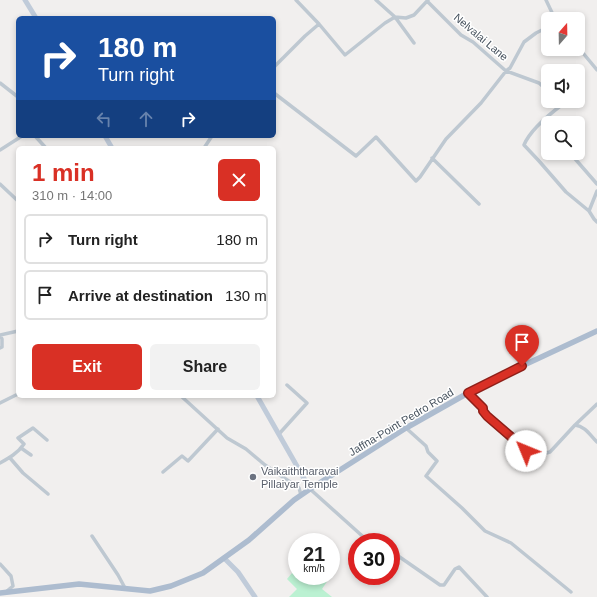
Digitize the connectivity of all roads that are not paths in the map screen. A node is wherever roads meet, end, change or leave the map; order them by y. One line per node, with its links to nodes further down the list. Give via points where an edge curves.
1 (25, 0): 7 (street)
2 (296, 0): 9 (street)
3 (376, 0): 8 (street)
4 (428, 0): 8 (street, via 414,15 406,18); 14 (street, Nelvalai Lane, via 461,34)
5 (546, 0): 6 (street)
6 (552, 12)
7 (35, 16)
8 (395, 17): 9 (street, via 345,55); 11 (street)
9 (319, 24): 13 (street)
10 (541, 30): 14 (street, via 524,42 510,68)
11 (414, 43)
12 (585, 55): 15 (street)
13 (276, 65)
14 (506, 70): 17 (street, Nelvalai Lane); 25 (street, via 481,103 446,139)
15 (597, 70)
16 (0, 83): 18 (street)
17 (541, 85)
18 (16, 95)
19 (276, 95): 25 (street, via 356,156 376,136 416,180)
20 (558, 108): 32 (street, via 537,127 524,144 566,192)
21 (19, 138): 24 (street)
22 (38, 138): 23 (street)
23 (44, 146)
24 (0, 150)
25 (432, 158): 31 (street)
26 (576, 160): 28 (street)
27 (0, 184): 30 (street)
28 (597, 184)
29 (597, 191): 32 (street)
30 (16, 198)
31 (479, 204)
32 (589, 211): 33 (street)
33 (597, 222)
34 (16, 331): 36 (street)
35 (597, 331): 39 (main road, Jaffna-Point Pedro Road)
36 (0, 335): 37 (street)
37 (0, 348)
38 (286, 385): 48 (street, via 307,404)
39 (468, 393): 45 (street, via 483,408 487,416 536,462 550,452); 46 (main road, Jaffna-Point Pedro Road)
40 (16, 395): 43 (street)
41 (182, 398): 47 (street)
42 (258, 398): 48 (street)
43 (0, 403)
44 (597, 404): 45 (street)
45 (575, 425): 50 (street, via 584,428)
46 (406, 428): 56 (main road, Jaffna-Point Pedro Road); 68 (street, via 426,446 437,461 426,476 485,531 511,543)
47 (218, 429): 55 (street, via 188,461 182,456); 58 (street, via 264,465 299,488)
48 (279, 434): 56 (street)
49 (47, 440): 51 (street, via 33,428 18,438 24,444)
50 (597, 442)
51 (21, 448): 52 (street); 53 (street)
52 (31, 455)
53 (10, 458): 54 (street); 57 (street)
54 (0, 463)
55 (163, 472)
56 (310, 489): 58 (main road, Jaffna-Point Pedro Road); 59 (street)
57 (48, 494)
58 (301, 495): 62 (main road, Jaffna-Point Pedro Road)
59 (359, 533)
60 (92, 536): 65 (street)
61 (400, 557): 71 (street, via 440,585 444,585 455,568 459,567)
62 (224, 558): 65 (main road, Jaffna-Point Pedro Road, via 203,573 172,586 150,590); 70 (street, via 238,572)
63 (0, 564): 64 (street, via 10,576)
64 (13, 586): 66 (street); 67 (street)
65 (125, 588): 67 (main road, Jaffna-Point Pedro Road, via 79,584)
66 (7, 591): 67 (main road, Jaffna-Point Pedro Road); 69 (main road, Jaffna-Point Pedro Road)
67 (19, 591)
68 (572, 592)
69 (0, 593)
70 (255, 597)
71 (487, 597)

